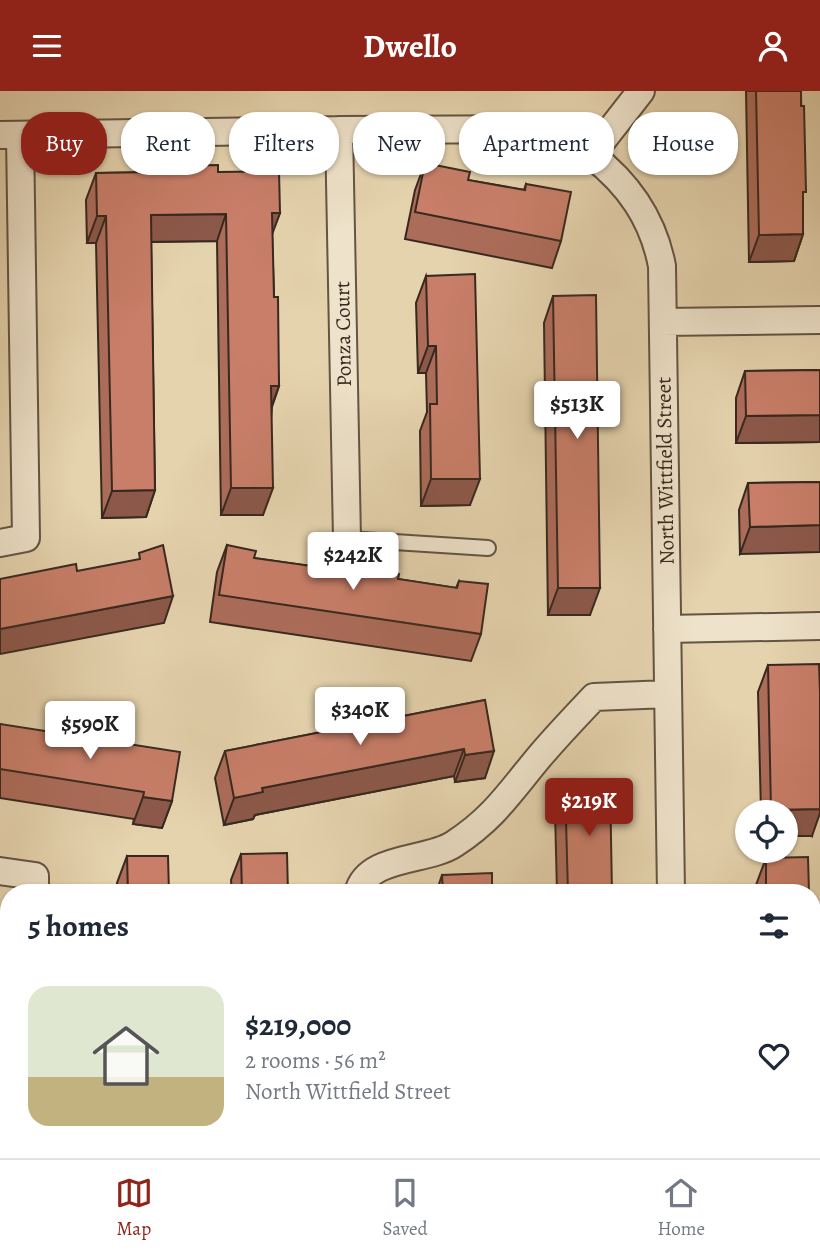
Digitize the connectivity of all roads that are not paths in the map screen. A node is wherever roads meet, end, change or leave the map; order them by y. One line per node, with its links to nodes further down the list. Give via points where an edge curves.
1 (640, 91): 7 (street, North Wittfield Street, via 591,155 626,186 652,228 662,266)
2 (339, 129): 3 (street); 8 (street, Ponza Court)
3 (459, 129)
4 (229, 131): 5 (street)
5 (10, 135): 9 (street, via 26,538)
6 (820, 320): 7 (street)
7 (663, 322): 12 (street, North Wittfield Street)
8 (347, 539): 10 (lane)
9 (0, 543)
10 (488, 548)
11 (820, 626): 12 (street)
12 (667, 629): 13 (street, North Wittfield Street)
13 (668, 694): 16 (street, via 594,697 474,831 444,851 376,870); 17 (street, North Wittfield Street)
14 (0, 871): 15 (street, via 35,876)
15 (35, 884)
16 (360, 884)
17 (671, 884)

